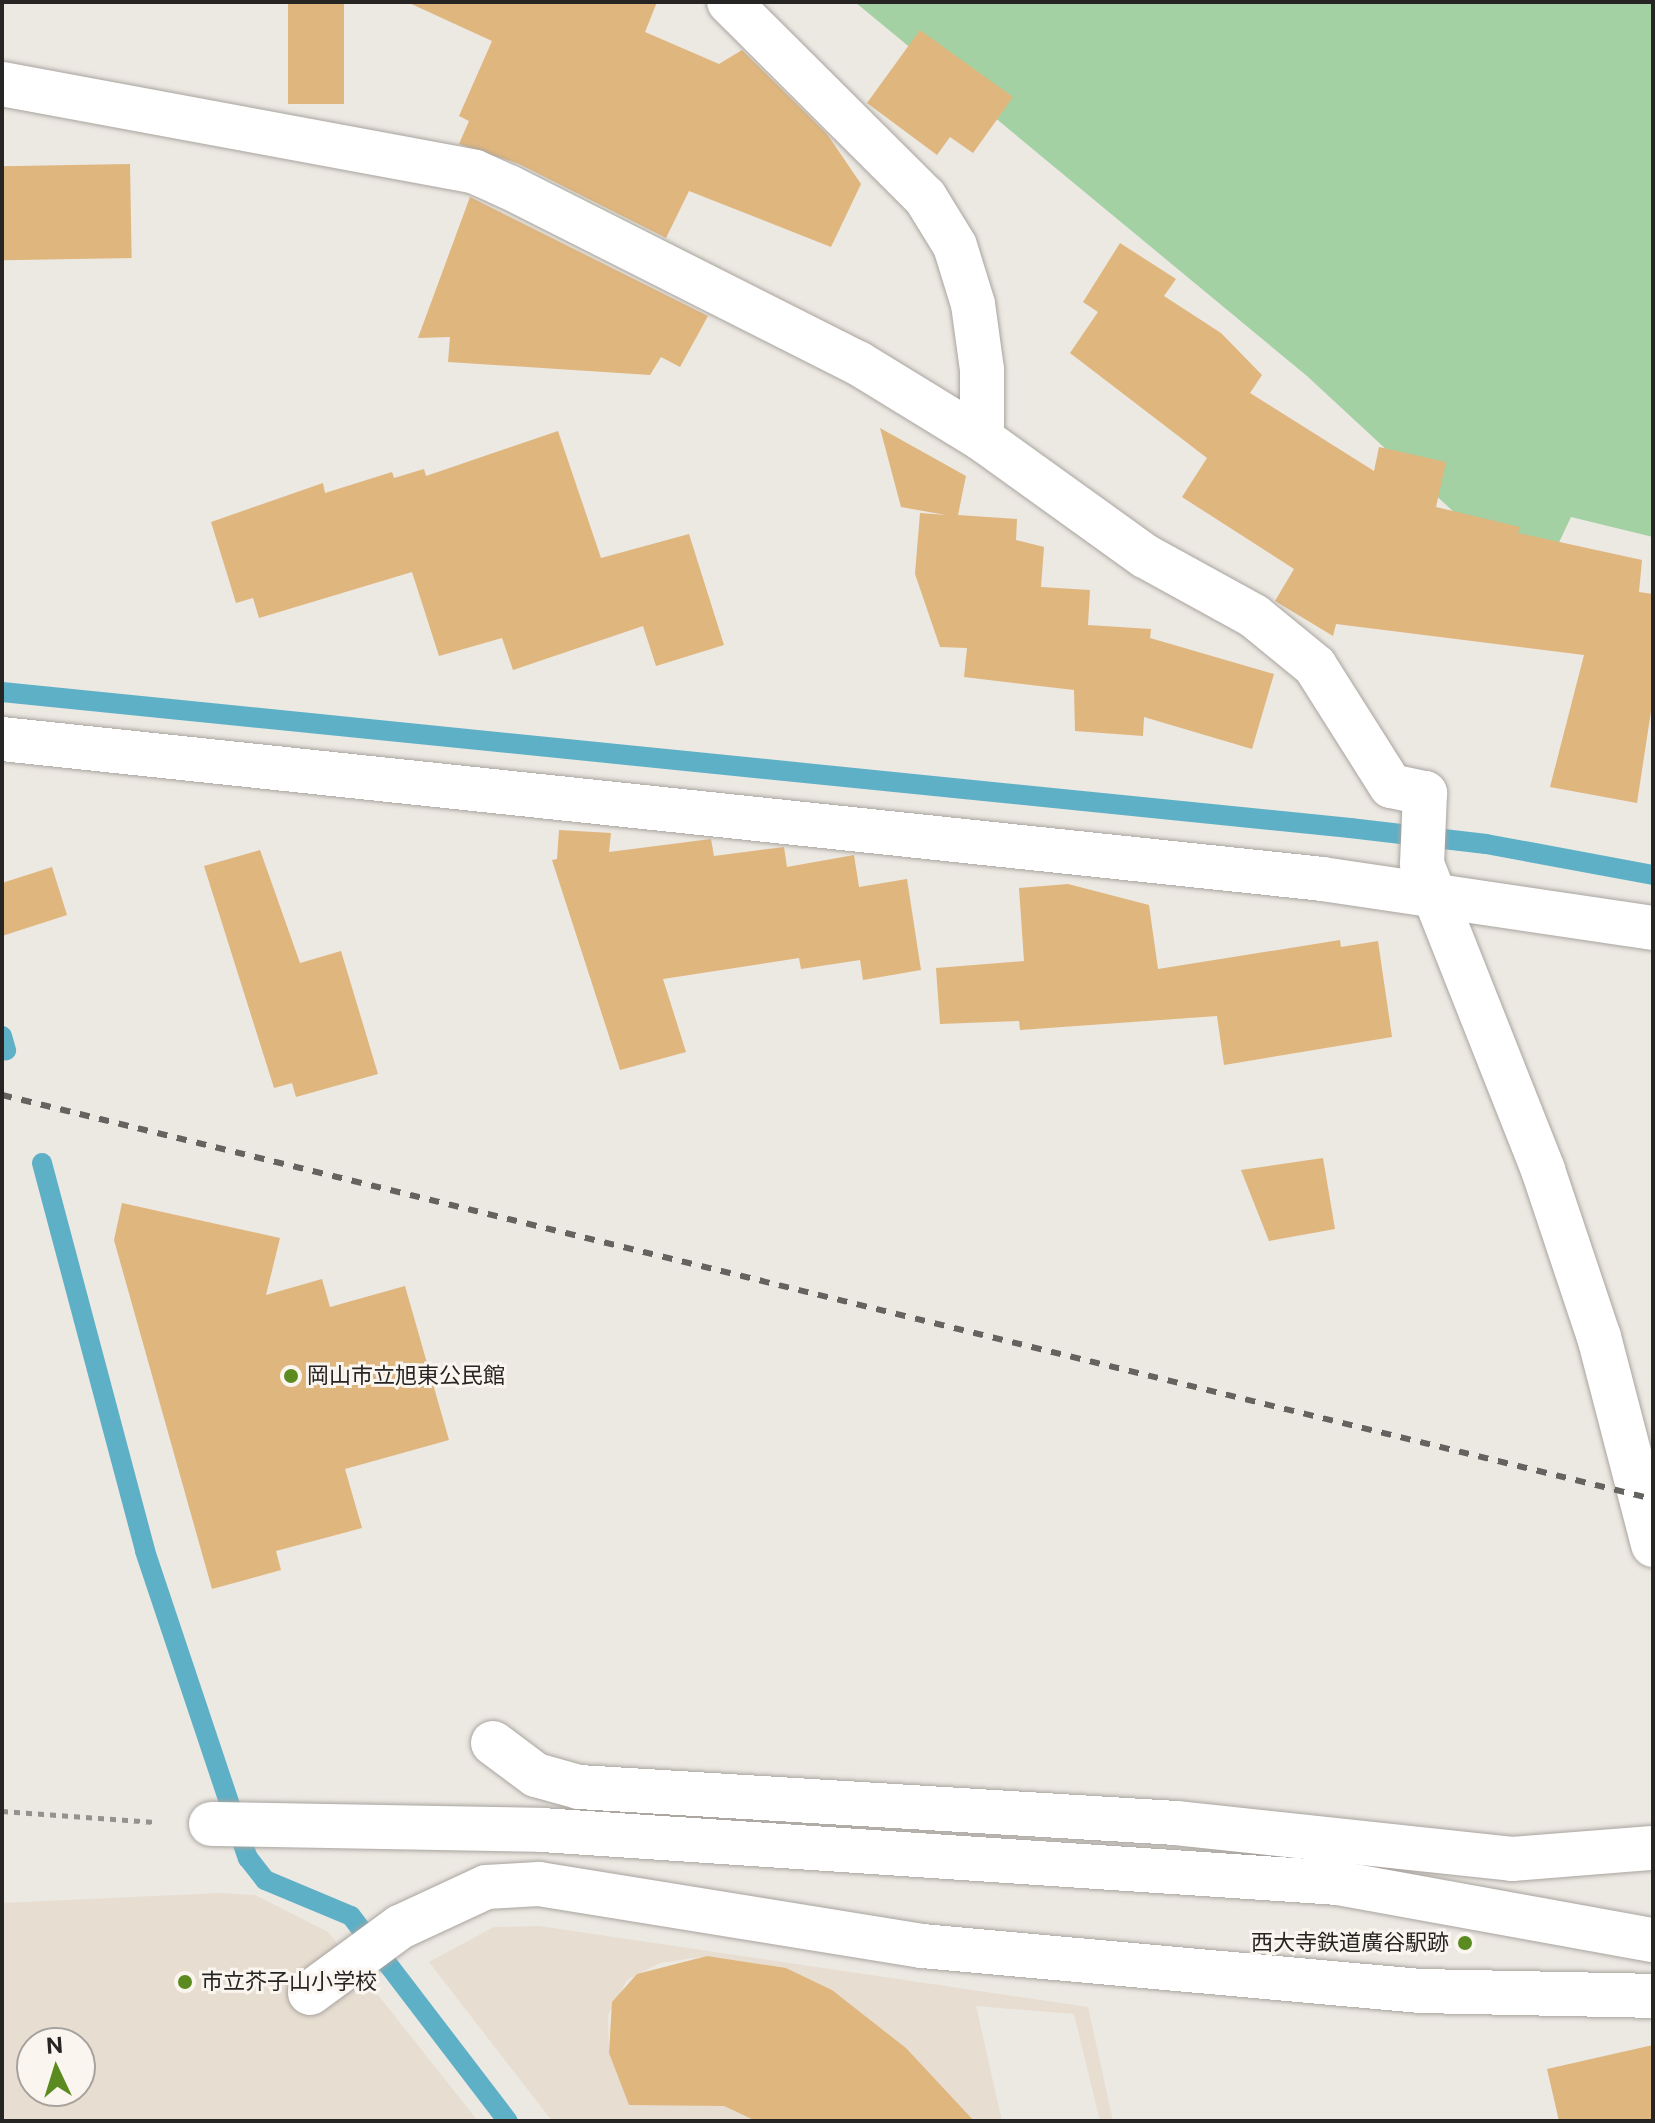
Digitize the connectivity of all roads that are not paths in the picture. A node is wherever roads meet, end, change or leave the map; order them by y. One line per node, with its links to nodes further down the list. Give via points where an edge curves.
1 (729, 2): 3 (street, via 925,197 955,246 977,331)
2 (2, 84): 3 (street, via 475,172 858,363)
3 (982, 439): 5 (street, via 1145,556 1254,616 1315,666 1391,786 1425,793)
4 (2, 739): 5 (street, via 1306,877)
5 (1429, 881): 6 (street); 7 (street, via 1548,1184 1599,1337)
6 (1653, 928)
7 (1653, 1545)
8 (493, 1743): 10 (street, via 536,1775 579,1787 1176,1823 1512,1859)
9 (211, 1824): 11 (street, via 542,1830 1338,1883)
10 (1653, 1848)
11 (1653, 1940)
12 (310, 1993): 13 (street, via 400,1927 486,1887 539,1884 922,1946 1420,1991)
13 (1653, 1996)

